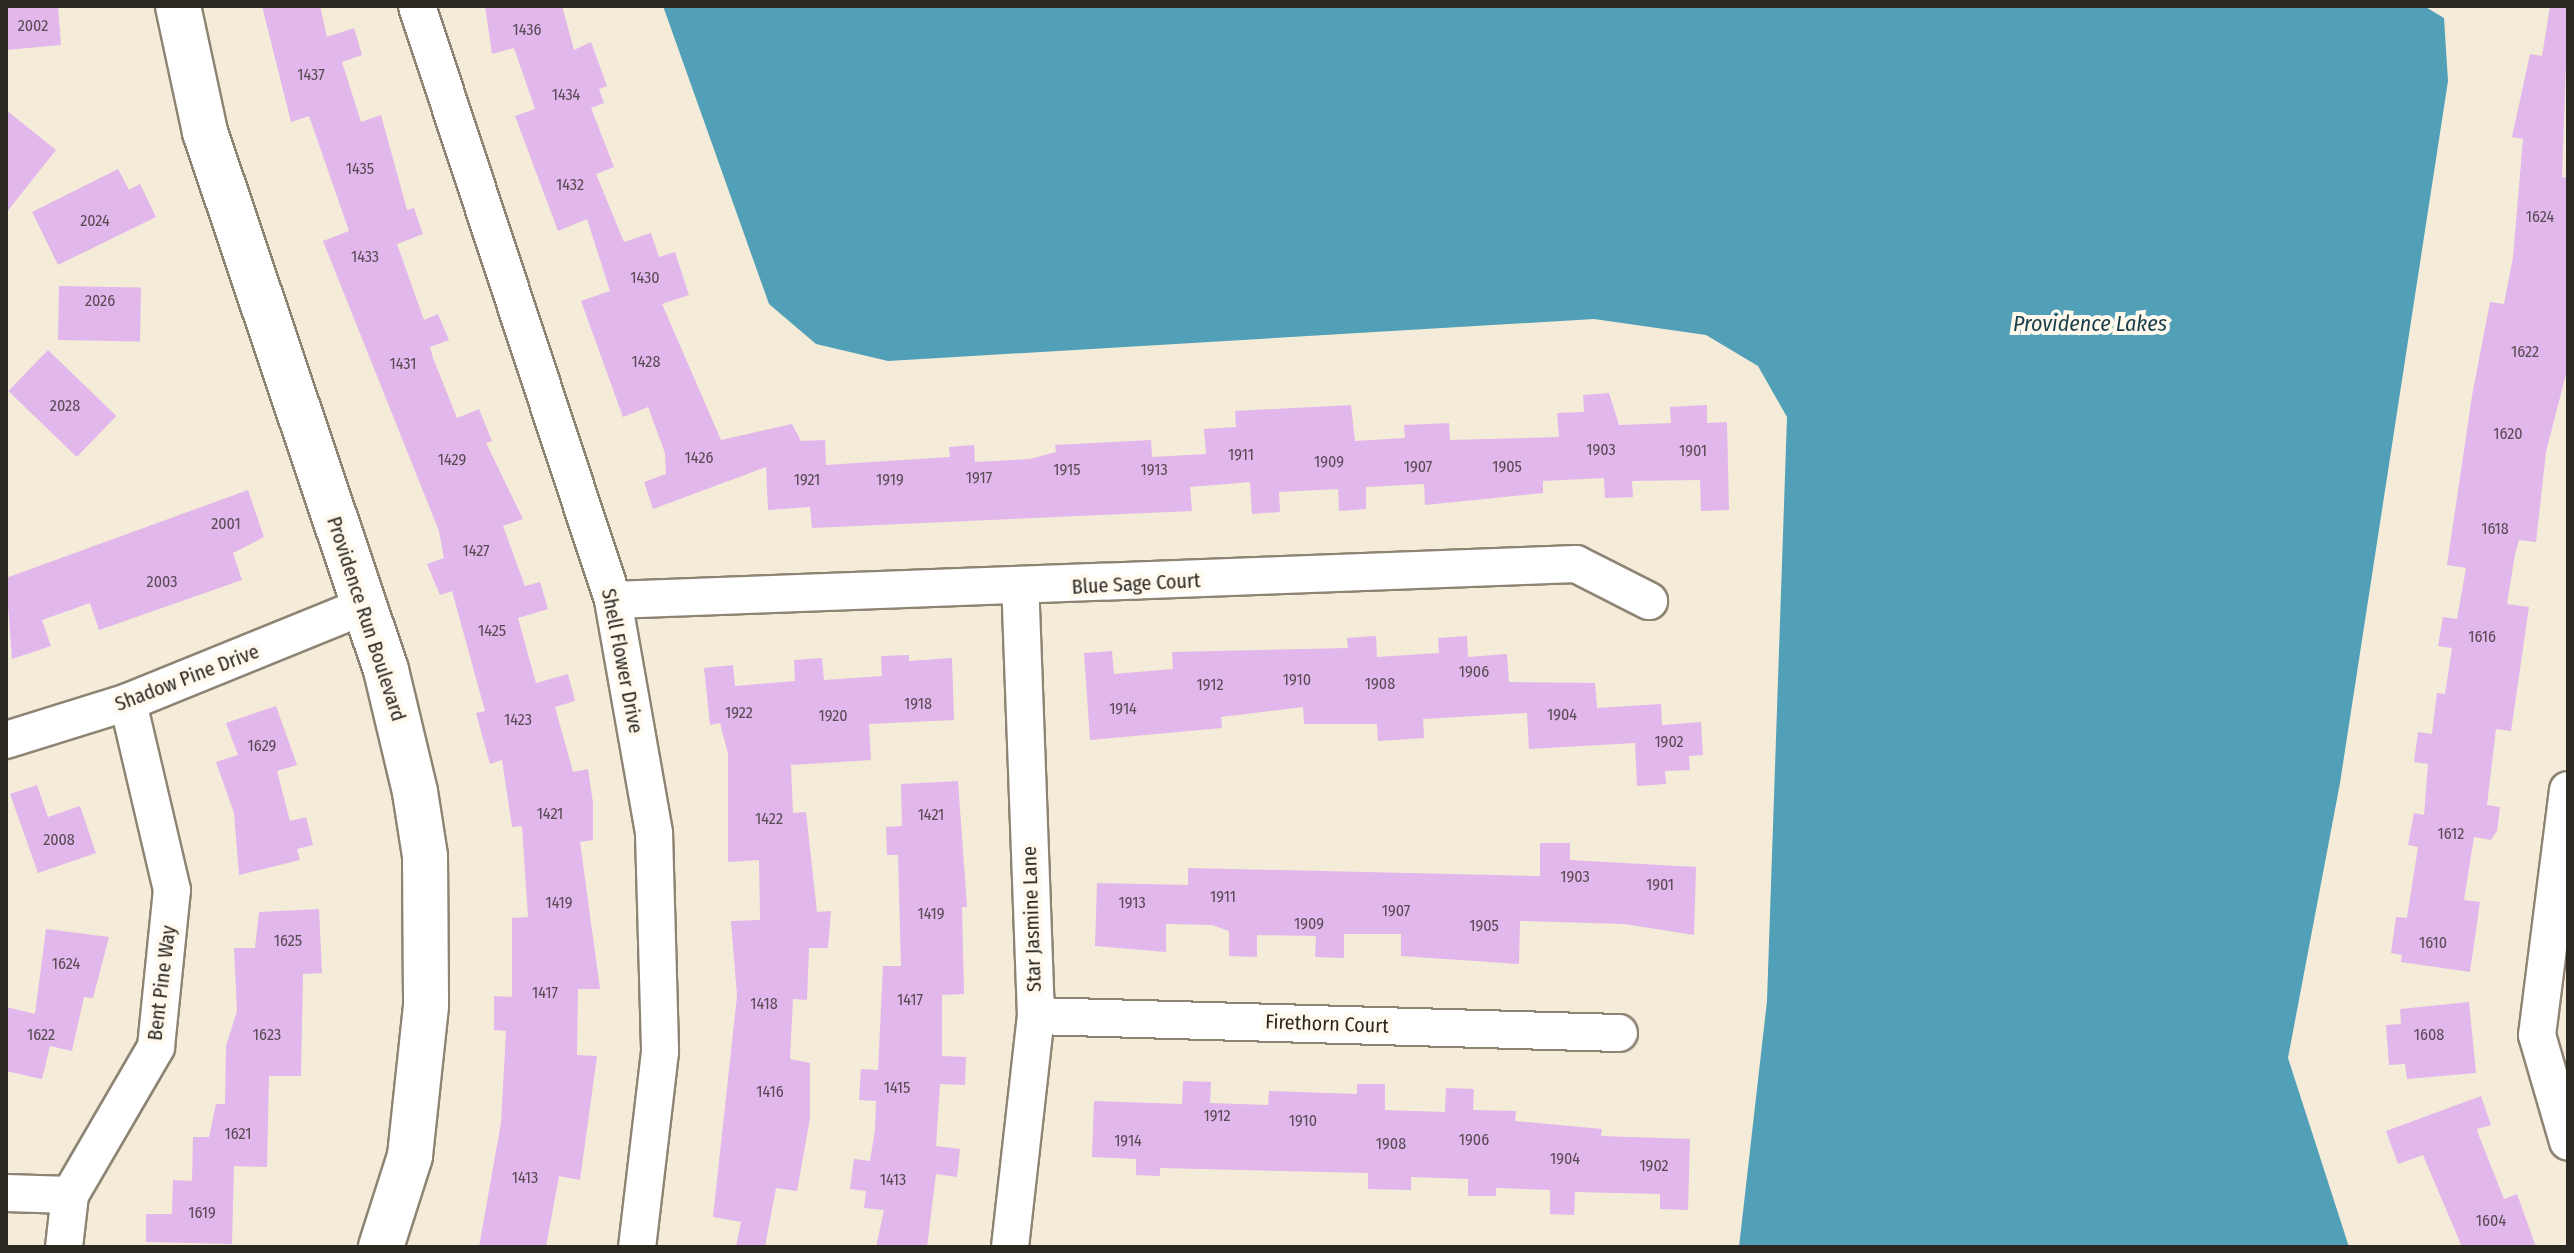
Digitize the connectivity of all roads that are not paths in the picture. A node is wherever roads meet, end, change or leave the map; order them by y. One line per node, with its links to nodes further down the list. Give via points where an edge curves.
1 (178, 6): 6 (street, Providence Run Boulevard, via 205,132)
2 (417, 6): 4 (street, Shell Flower Drive)
3 (1020, 589): 4 (street, Blue Sage Court); 5 (street, Blue Sage Court, via 1576,564); 10 (street, Star Jasmine Lane)
4 (613, 600): 17 (street, Shell Flower Drive, via 654,833 660,1052)
5 (1649, 601)
6 (365, 606): 7 (street, Shadow Pine Drive); 16 (street, Providence Run Boulevard, via 415,792 428,933 410,1156)
7 (128, 702): 8 (street, Shadow Pine Drive); 14 (street, Bent Pine Way, via 172,890 156,1047)
8 (6, 740)
9 (2568, 790): 12 (street, via 2537,1035)
10 (1036, 1016): 11 (street, Firethorn Court); 18 (street, Star Jasmine Lane)
11 (1619, 1033)
12 (2568, 1142)
13 (6, 1193): 14 (street)
14 (70, 1195): 15 (street, Bent Pine Way)
15 (64, 1247)
16 (381, 1247)
17 (637, 1247)
18 (1010, 1247)

